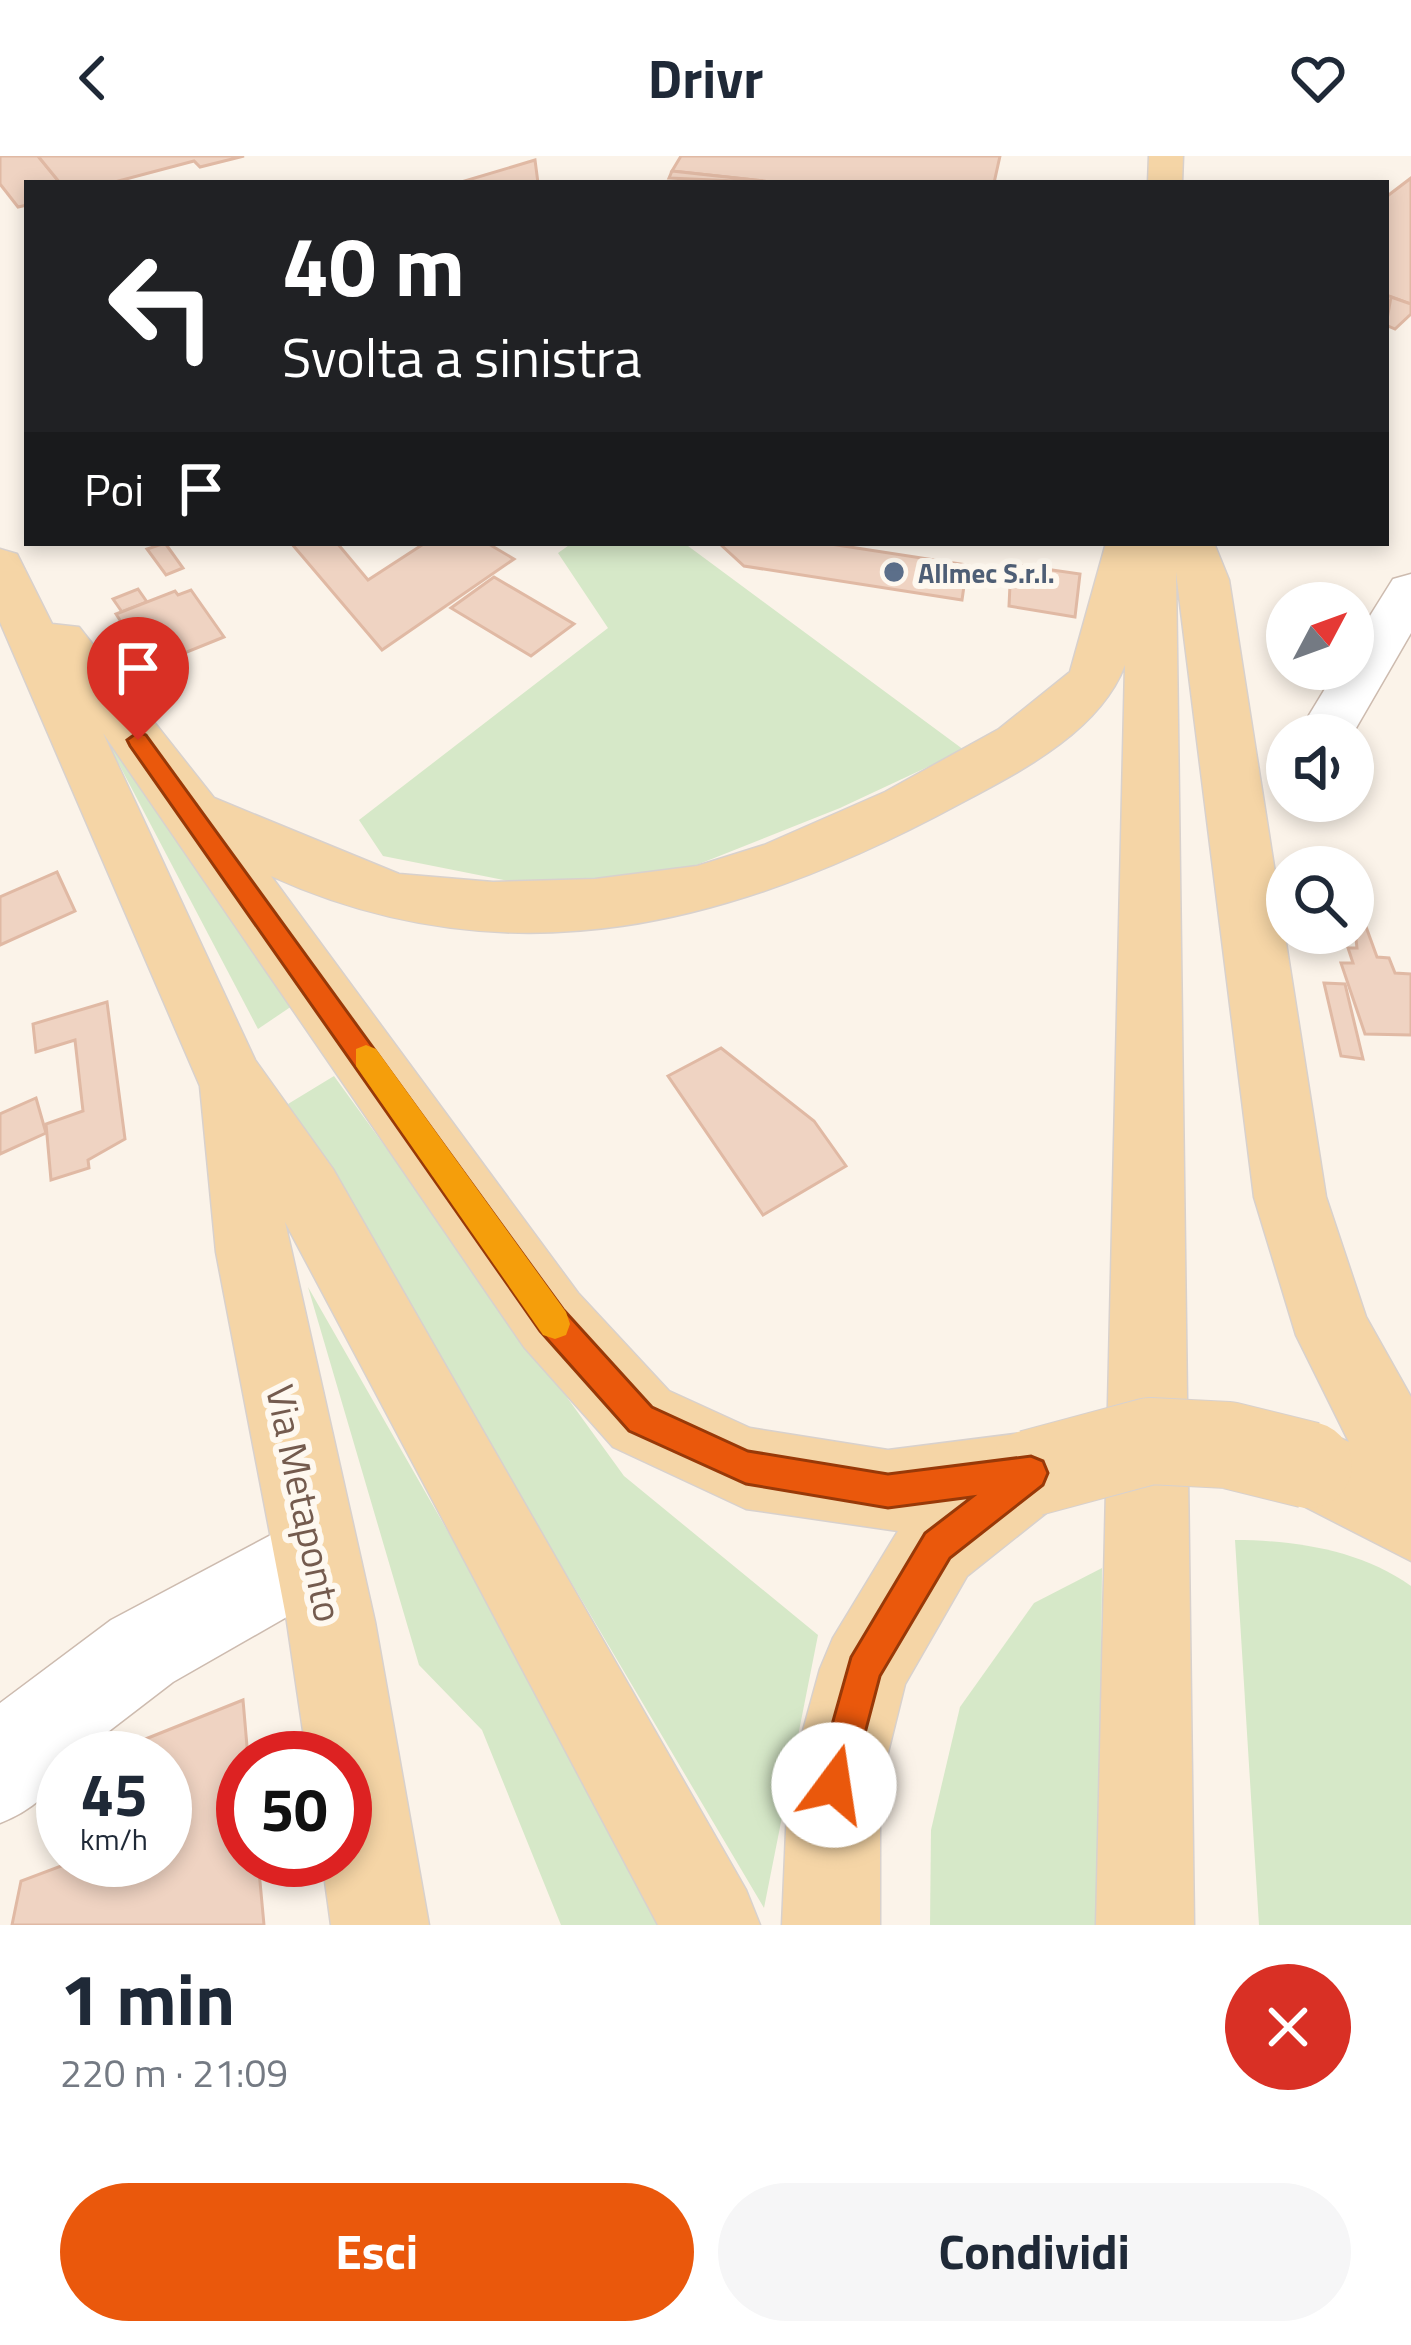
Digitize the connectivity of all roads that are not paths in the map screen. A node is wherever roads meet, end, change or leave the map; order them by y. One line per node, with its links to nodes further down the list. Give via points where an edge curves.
1 (1127, 546): 7 (main road, via 1089,686 1011,751 823,843 702,889 568,906 421,903 305,865)
2 (1152, 546): 17 (main road)
3 (1191, 546): 10 (main road, via 1204,580 1290,1196 1334,1335)
4 (0, 561): 7 (main road); 8 (main road)
5 (1411, 590): 6 (street)
6 (1337, 714)
7 (194, 813): 9 (main road, via 551,1320 641,1419 746,1468 888,1491)
8 (231, 1081): 12 (main road, Via Metaponto, via 254,1252); 15 (main road, via 308,1193)
9 (1031, 1473): 11 (main road, bridge, via 1150,1441 1228,1444 1309,1465); 16 (main road, via 938,1546 864,1670 834,1785)
10 (1411, 1477)
11 (1411, 1520)
12 (316, 1553): 13 (street, via 113,1669 11,1754); 14 (main road, Via Metaponto)
13 (0, 1777)
14 (380, 1925)
15 (711, 1925)
16 (831, 1925)
17 (1145, 1925)

